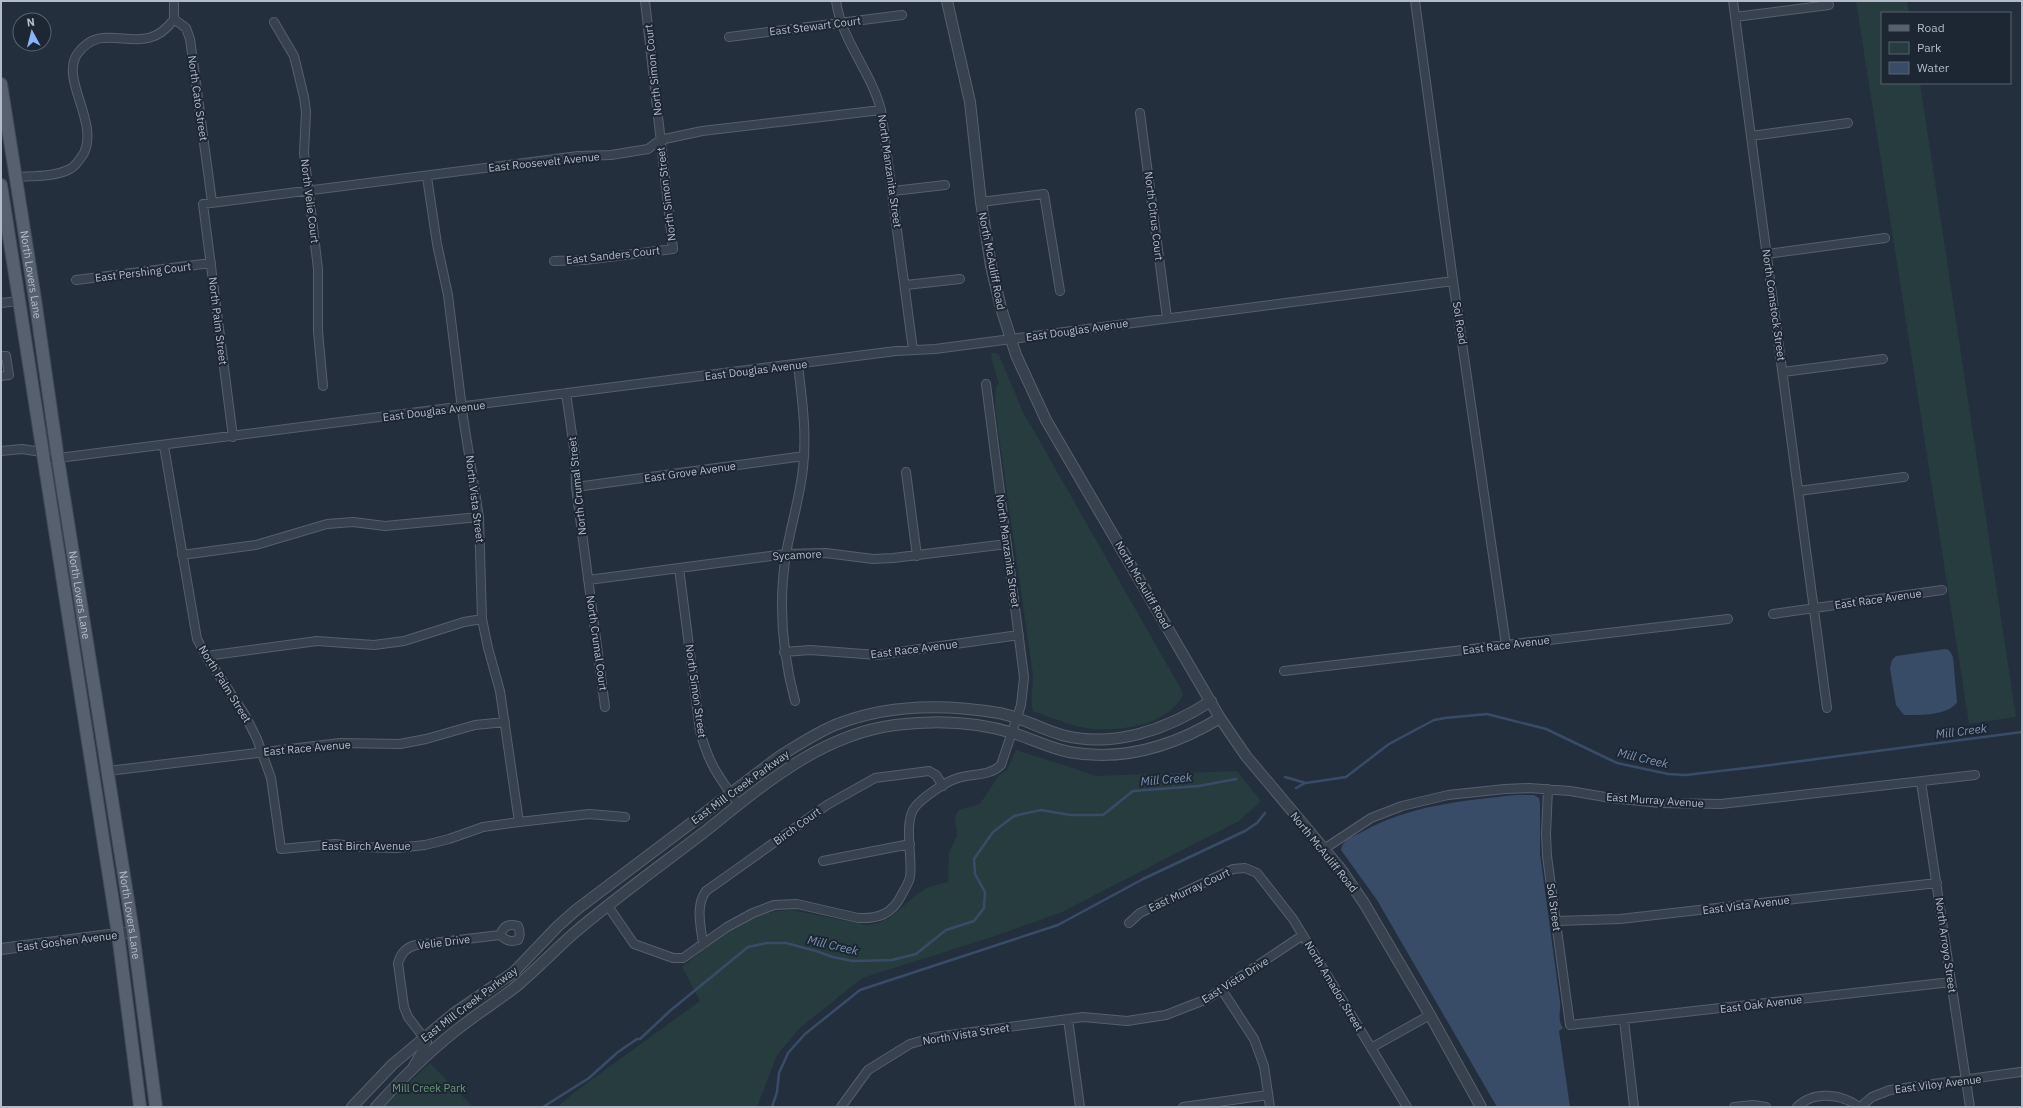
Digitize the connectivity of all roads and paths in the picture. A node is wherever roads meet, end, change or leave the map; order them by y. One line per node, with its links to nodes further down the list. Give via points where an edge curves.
1 (174, 1): 10 (street)
2 (645, 1): 19 (street, North Simon Court)
3 (836, 1): 12 (street, North Manzanita Street)
4 (947, 1): 27 (street, North McAuliff Road, via 970,102)
5 (1415, 1): 36 (street, Sol Road)
6 (1732, 1): 9 (street, North Comstock Street)
7 (1829, 5): 9 (street)
8 (902, 15): 12 (street, East Stewart Court)
9 (1735, 17): 18 (street, North Comstock Street)
10 (174, 19): 20 (street, via 158,36 135,40 107,37 94,39 77,54 72,75 88,133 86,148 80,160 70,169 58,173); 26 (street, North Cato Street, via 186,28 190,39)
11 (274, 22): 24 (street, North Velie Court, via 294,56 304,97 304,153)
12 (841, 22): 13 (street, East Stewart Court); 15 (street, North Manzanita Street, via 846,38 872,83)
13 (729, 37)
14 (1, 84): 20 (main road, North Lovers Lane)
15 (881, 110): 19 (street, East Roosevelt Avenue, via 702,131); 25 (street, North Manzanita Street)
16 (1140, 113): 41 (street, North Citrus Court)
17 (1848, 123): 18 (street)
18 (1751, 136): 31 (street, North Comstock Street)
19 (660, 140): 21 (street, East Roosevelt Avenue, via 648,149 611,155 578,156); 30 (street, North Simon Street)
20 (16, 177): 49 (main road, North Lovers Lane)
21 (427, 177): 24 (street, East Roosevelt Avenue); 53 (street, North Vista Street, via 448,295)
22 (945, 184): 25 (street)
23 (1, 185): 39 (main road, North Lovers Lane)
24 (309, 191): 26 (street, East Roosevelt Avenue); 51 (street, North Velie Court, via 318,269 318,331)
25 (893, 191): 37 (street, North Manzanita Street)
26 (212, 202): 28 (street, East Roosevelt Avenue)
27 (981, 202): 38 (street, via 1044,194); 42 (street, North McAuliff Road, via 994,279)
28 (203, 204): 33 (street, North Palm Street)
29 (1885, 238): 31 (street)
30 (673, 249): 32 (street, East Sanders Court, via 585,260)
31 (1767, 254): 47 (street, North Comstock Street)
32 (554, 261)
33 (211, 264): 35 (street, East Pershing Court); 54 (street, North Palm Street)
34 (960, 278): 37 (street)
35 (76, 280)
36 (1453, 281): 41 (street, East Douglas Avenue); 77 (street, Sol Road)
37 (906, 285): 43 (street, North Manzanita Street)
38 (1060, 291)
39 (19, 301): 40 (street); 49 (main road, via 27,308 34,352); 57 (main road, North Lovers Lane)
40 (1, 303)
41 (1167, 318): 42 (street, East Douglas Avenue)
42 (1011, 339): 43 (street, East Douglas Avenue); 82 (street, North McAuliff Road, via 1046,420)
43 (914, 350): 46 (street, East Douglas Avenue)
44 (1, 356): 48 (street, via 6,356 9,375)
45 (1883, 359): 47 (street)
46 (798, 365): 52 (street, East Douglas Avenue); 58 (street, via 805,423)
47 (1783, 372): 63 (street, North Comstock Street)
48 (1, 376)
49 (47, 380): 59 (main road, North Lovers Lane)
50 (986, 384): 65 (street, North Manzanita Street)
51 (323, 386)
52 (566, 393): 53 (street, East Douglas Avenue); 62 (street, North Crumal Street, via 575,455)
53 (462, 407): 54 (street, East Douglas Avenue); 64 (street, North Vista Street)
54 (233, 437): 55 (street, East Douglas Avenue)
55 (164, 446): 59 (street, East Douglas Avenue); 67 (street, North Palm Street)
56 (1, 451): 57 (street, via 22,449)
57 (43, 456): 59 (street, East Douglas Avenue); 109 (main road, North Lovers Lane)
58 (804, 456): 62 (street, East Grove Avenue); 66 (street, via 800,494)
59 (58, 459): 90 (main road, North Lovers Lane)
60 (906, 472): 68 (street)
61 (1904, 477): 63 (street)
62 (576, 487): 70 (street, North Crumal Street)
63 (1799, 491): 72 (street, North Comstock Street)
64 (479, 517): 67 (street, via 385,526 353,522 327,524 256,545); 74 (street, North Vista Street)
65 (1007, 544): 68 (street, Sycamore); 76 (street, North Manzanita Street)
66 (786, 554): 68 (street, Sycamore, via 826,553 873,559); 69 (street, Sycamore); 78 (street, via 781,606)
67 (182, 555): 79 (street, North Palm Street, via 197,638)
68 (917, 556)
69 (679, 568): 70 (street, Sycamore); 95 (street, North Simon Street, via 700,731 712,768)
70 (588, 580): 83 (street, North Crumal Court)
71 (1942, 590): 72 (street, East Race Avenue)
72 (1814, 608): 73 (street, East Race Avenue); 84 (street, North Comstock Street)
73 (1773, 614)
74 (482, 619): 79 (street, via 404,641 374,645 316,642); 87 (street, North Vista Street, via 500,691)
75 (1728, 619): 77 (street, East Race Avenue)
76 (1019, 635): 78 (street, East Race Avenue, via 877,655 810,650); 85 (street, North Manzanita Street, via 1024,690)
77 (1506, 645): 80 (street, East Race Avenue)
78 (784, 652): 81 (street)
79 (206, 656): 89 (street, North Palm Street, via 245,715)
80 (1284, 671)
81 (795, 701)
82 (1211, 701): 85 (street, East Mill Creek Parkway, via 1159,729 1098,739 1063,735); 86 (street, North McAuliff Road)
83 (606, 707)
84 (1827, 708)
85 (1017, 718): 88 (street, North Manzanita Street); 95 (street, East Mill Creek Parkway, via 936,707 884,711 861,716 811,736)
86 (1220, 718): 88 (street, East Mill Creek Parkway, via 1187,737 1140,752 1115,755 1070,752); 101 (street, North McAuliff Road, via 1246,756)
87 (504, 722): 89 (street, East Race Avenue, via 475,725 400,744 340,743); 98 (street, North Vista Street)
88 (1012, 733): 93 (street, North Manzanita Street, via 1004,758 997,768 954,779); 96 (street, East Mill Creek Parkway, via 950,722 876,728 832,742 789,767)
89 (262, 752): 90 (street, East Race Avenue); 100 (street, North Palm Street, via 271,778)
90 (108, 771): 108 (main road, North Lovers Lane)
91 (1975, 775): 92 (street, East Murray Avenue)
92 (1921, 782): 94 (street, East Murray Avenue, via 1721,804 1633,801); 104 (street, North Arroyo Street)
93 (943, 786): 99 (street, via 914,808 910,821); 112 (street, Birch Court, via 936,775 929,771 875,778 827,805 706,891 699,907)
94 (1548, 788): 101 (street, East Murray Avenue, via 1504,789 1425,799 1386,811); 106 (street, Sol Street, via 1546,834)
95 (730, 792): 96 (street, North Simon Street); 120 (street, East Mill Creek Parkway, via 576,910 514,972 453,1014)
96 (739, 805): 105 (street, East Mill Creek Parkway)
97 (626, 817): 98 (street, East Birch Avenue, via 589,814)
98 (519, 822): 100 (street, East Birch Avenue, via 483,827 425,845 396,848 335,844)
99 (910, 844): 102 (street); 112 (street, via 910,878 897,904 884,915 858,918 796,904 774,905 727,927)
100 (281, 849)
101 (1324, 849): 116 (street, North McAuliff Road, via 1364,903)
102 (823, 861)
103 (1254, 871): 107 (street, East Murray Court, via 1245,868 1233,869 1140,912); 111 (street, North Amador Street, via 1282,904)
104 (1937, 883): 106 (street, East Vista Avenue, via 1620,920); 114 (street, North Arroyo Street)
105 (608, 906): 112 (street, via 634,944 673,958 683,958); 122 (street, East Mill Creek Parkway, via 500,1000 467,1022)
106 (1556, 921): 119 (street, Sol Street)
107 (1129, 923)
108 (133, 932): 109 (street, East Goshen Avenue); 128 (main road, North Lovers Lane)
109 (118, 934): 113 (street, East Goshen Avenue); 127 (main road, North Lovers Lane)
110 (500, 935): 120 (street, Velie Drive, via 416,945 405,950 398,963 404,1007 408,1017)
111 (1303, 935): 115 (street, East Vista Drive); 121 (street, North Amador Street)
112 (704, 944)
113 (1, 949)
114 (1951, 982): 118 (street, East Oak Avenue); 124 (street, North Arroyo Street)
115 (1222, 990): 117 (street, East Vista Drive, via 1189,1007 1142,1019); 125 (street, via 1254,1039 1264,1066)
116 (1430, 1015): 121 (street); 135 (street, North McAuliff Road)
117 (1068, 1019): 126 (street, North Vista Street, via 935,1037 910,1044 868,1070); 131 (street)
118 (1624, 1020): 119 (street, East Oak Avenue); 136 (street)
119 (1570, 1025)
120 (424, 1038): 122 (street, via 427,1043); 129 (street, East Mill Creek Parkway, via 393,1064)
121 (1371, 1048): 134 (street, North Amador Street)
122 (409, 1072): 130 (street, East Mill Creek Parkway)
123 (2020, 1072): 124 (street, East Viloy Avenue)
124 (1966, 1081): 140 (street, East Viloy Avenue, via 1890,1090 1872,1097); 141 (street, North Arroyo Street)
125 (1268, 1095): 132 (street); 133 (street)
126 (842, 1106)
127 (140, 1107)
128 (156, 1107)
129 (352, 1107)
130 (376, 1107)
131 (1080, 1107)
132 (1183, 1107)
133 (1270, 1107)
134 (1407, 1107)
135 (1481, 1107)
136 (1634, 1107)
137 (1734, 1107): 138 (street)
138 (1766, 1107)
139 (1797, 1107): 140 (street, via 1814,1098 1829,1096 1845,1098)
140 (1860, 1107)
141 (1970, 1107)

